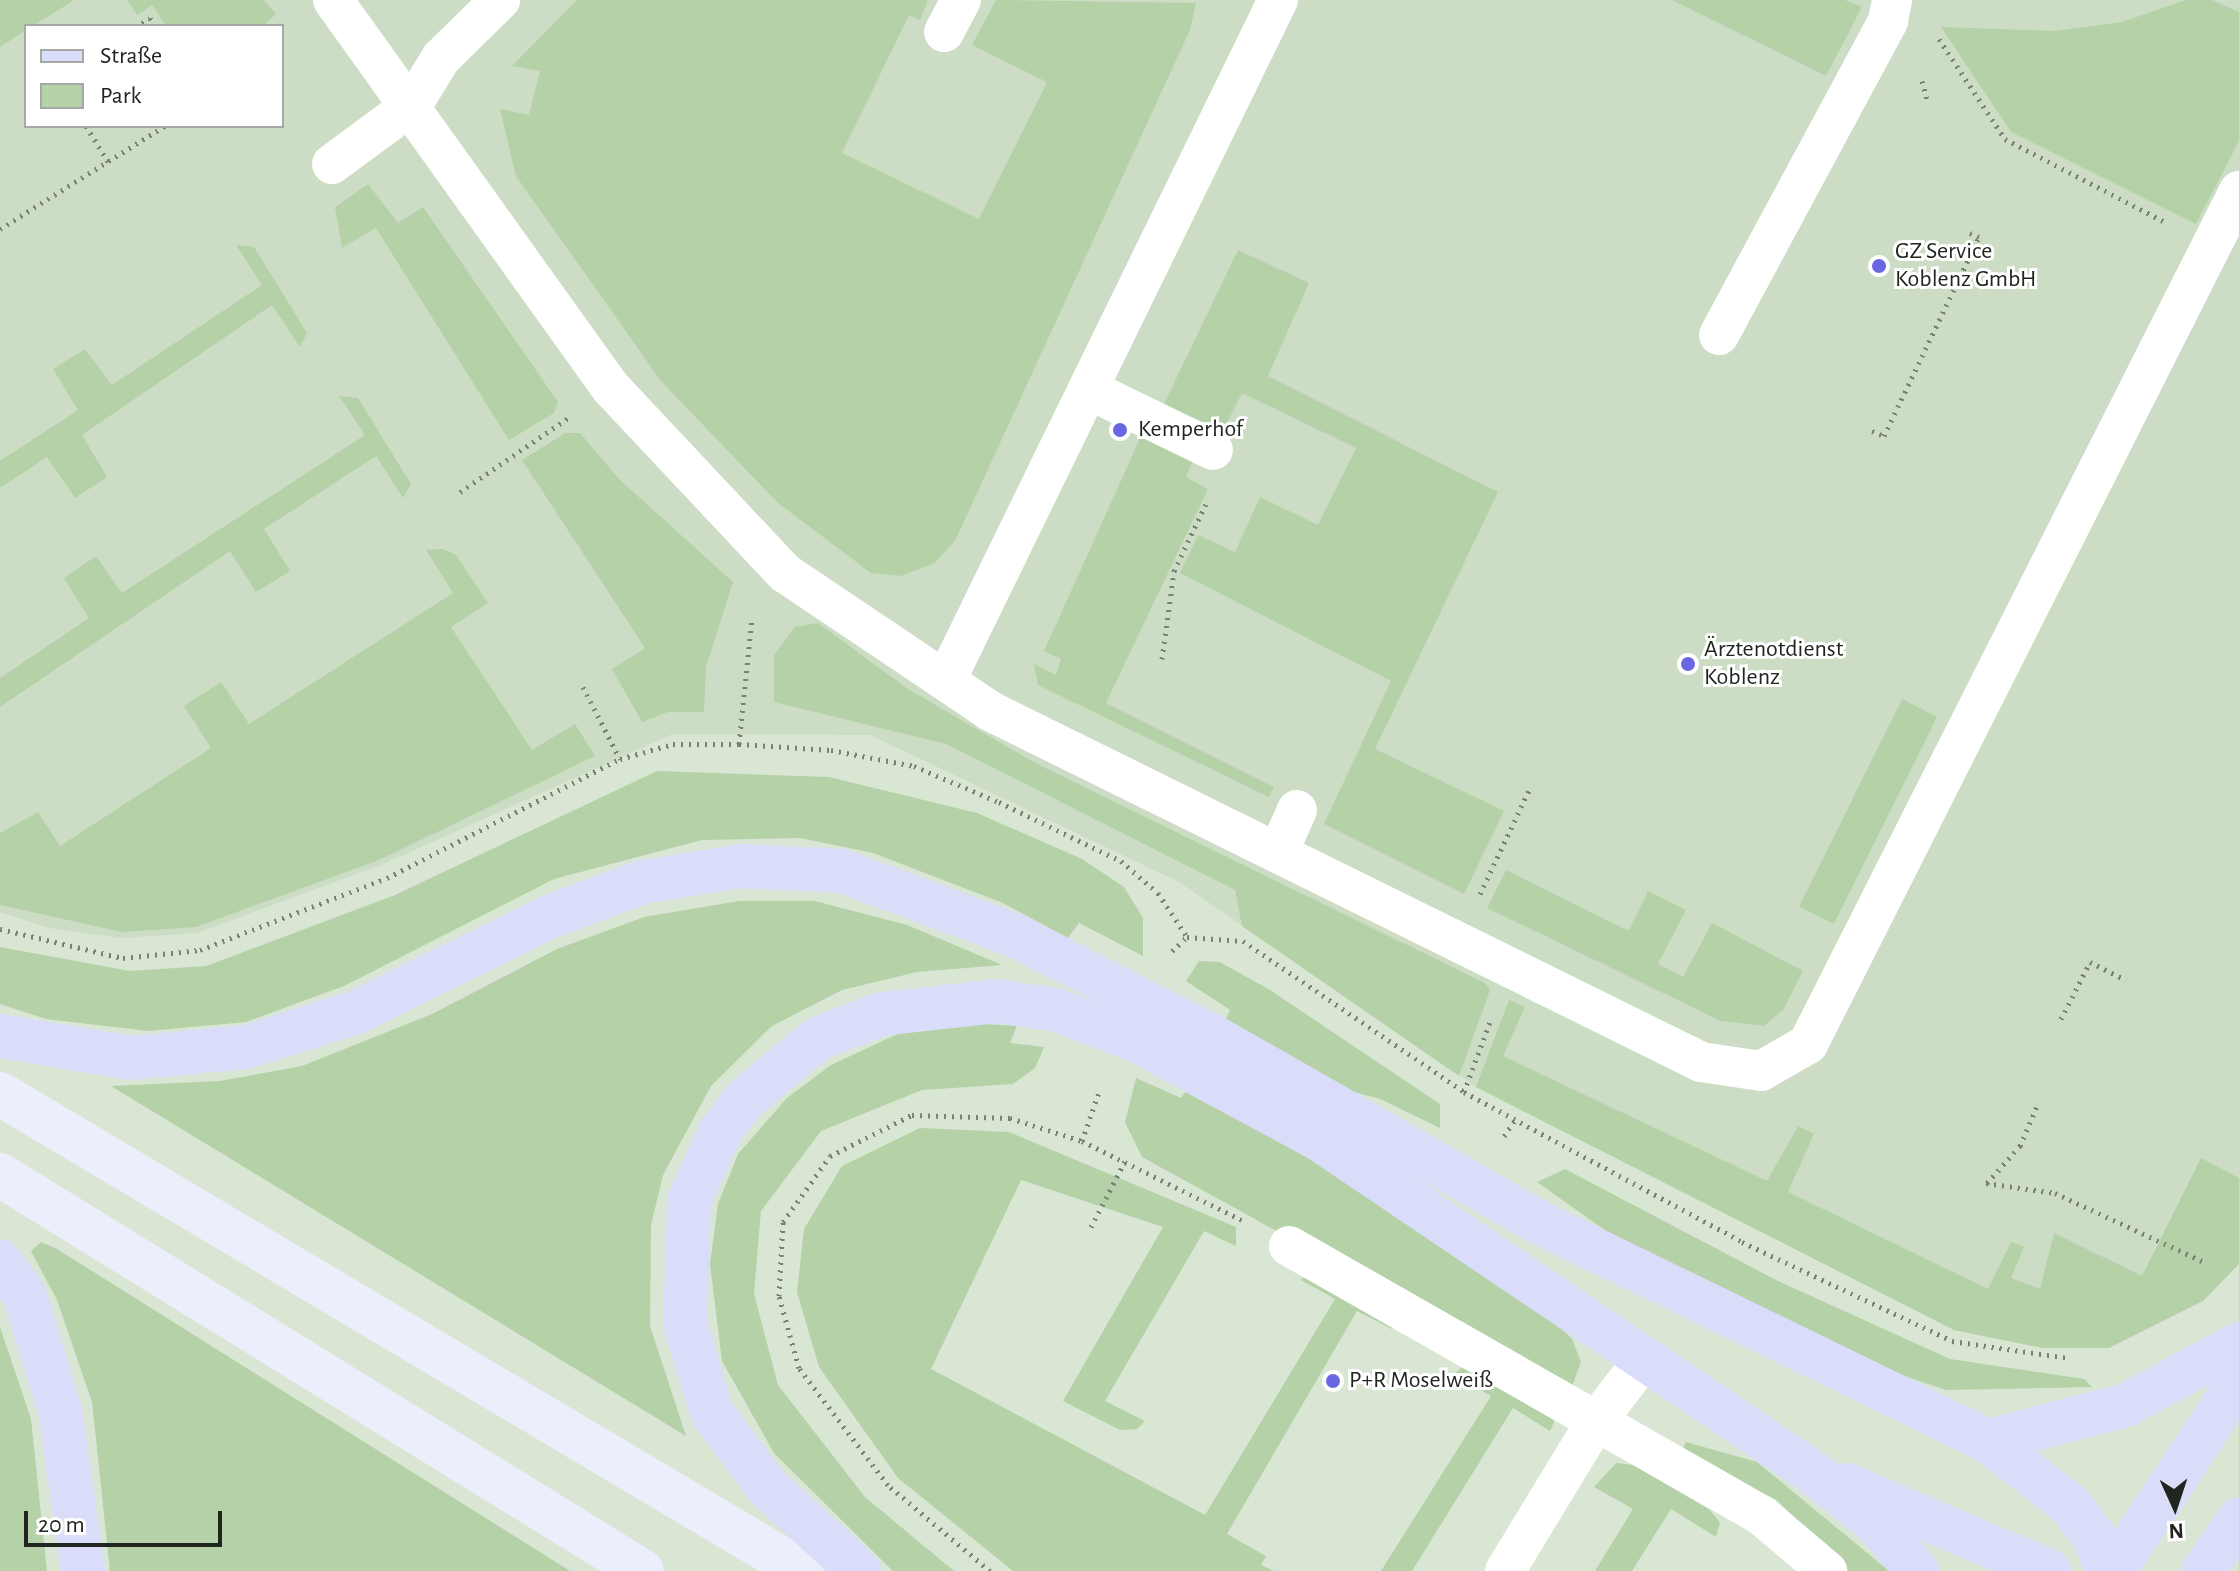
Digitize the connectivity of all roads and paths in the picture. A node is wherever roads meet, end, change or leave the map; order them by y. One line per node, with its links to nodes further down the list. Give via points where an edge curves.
1 (333, 0): 8 (lane)
2 (500, 0): 8 (lane, via 441,58)
3 (1278, 0): 18 (lane)
4 (1892, 0): 17 (lane, via 1888,21)
5 (142, 23): 6 (path, via 150,18)
6 (154, 24)
7 (1931, 27): 16 (path, via 2005,139)
8 (412, 105): 12 (lane); 23 (lane, via 612,389)
9 (87, 128): 11 (path)
10 (162, 128): 11 (path)
11 (109, 163): 14 (path)
12 (332, 164)
13 (2239, 191): 16 (lane)
14 (0, 229)
15 (1970, 233): 20 (path, via 1979,237 1884,436)
16 (2209, 245): 31 (lane, via 1808,1044 1761,1071 1701,1062)
17 (1719, 335)
18 (1088, 389): 21 (lane); 25 (lane)
19 (580, 411): 22 (path)
20 (1872, 431)
21 (1209, 448): 24 (path, via 1192,476 1214,487 1174,571)
22 (460, 492)
23 (785, 573): 25 (lane); 27 (path, via 747,625)
24 (1162, 659)
25 (946, 680): 31 (lane, via 990,711)
26 (583, 687): 28 (path)
27 (739, 744)
28 (620, 759)
29 (1530, 788): 32 (path)
30 (1297, 810): 31 (lane)
31 (1278, 853)
32 (1473, 910)
33 (1187, 937): 40 (path, via 1243,941)
34 (2126, 980): 36 (path, via 2090,962)
35 (1495, 1009): 40 (path)
36 (2061, 1019)
37 (0, 1036): 38 (main road, via 131,1058 246,1047 354,1013 597,897 742,866 790,864 898,887 1066,962)
38 (1206, 1053): 52 (main road); 55 (main road); 61 (main road, via 1056,1010 996,1001 918,1006 817,1039 743,1101 720,1132 689,1201 685,1324 712,1413 767,1487)
39 (1103, 1080): 43 (path)
40 (1464, 1092): 51 (path, via 1742,1242 1952,1341)
41 (0, 1094): 60 (main road)
42 (2038, 1104): 49 (path, via 2020,1146 1986,1183 2055,1193)
43 (1082, 1141): 44 (path); 62 (path, via 1010,1118 912,1115 830,1156 783,1222 779,1296 799,1368 888,1485)
44 (1125, 1161): 46 (path); 47 (path)
45 (0, 1175): 59 (main road)
46 (1091, 1227)
47 (1289, 1246): 54 (lane)
48 (0, 1261): 58 (main road, via 25,1296 60,1411)
49 (2202, 1261)
50 (2239, 1344): 55 (main road, via 2126,1405)
51 (2081, 1358)
52 (1641, 1363): 54 (lane); 56 (main road)
53 (2239, 1381): 68 (main road)
54 (1595, 1423): 63 (lane); 64 (lane, via 1761,1515)
55 (1988, 1441): 67 (main road, via 2070,1505 2095,1538)
56 (1815, 1474): 65 (main road, via 1875,1522); 66 (main road)
57 (2220, 1547): 69 (main road)
58 (83, 1571)
59 (642, 1571)
60 (802, 1571)
61 (859, 1571)
62 (990, 1571)
63 (1505, 1571)
64 (1827, 1571)
65 (1917, 1571)
66 (2049, 1571)
67 (2107, 1571)
68 (2114, 1571)
69 (2169, 1571)

